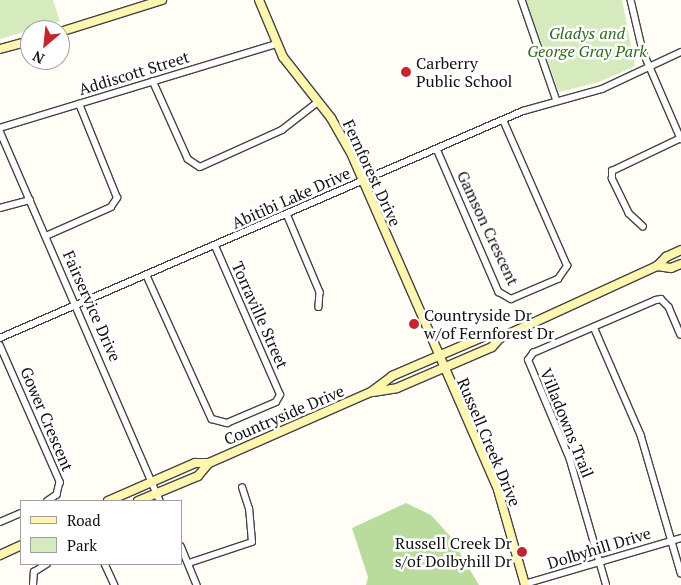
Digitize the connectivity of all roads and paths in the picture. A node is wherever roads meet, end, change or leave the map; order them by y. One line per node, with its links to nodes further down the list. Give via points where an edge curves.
1 (162, 0): 5 (main road)
2 (259, 0): 7 (main road, Fernforest Drive)
3 (522, 0): 12 (street)
4 (631, 0): 10 (street, via 641,45)
5 (70, 29)
6 (20, 44): 8 (main road)
7 (276, 44): 11 (street, Addiscott Street); 13 (main road, Fernforest Drive, via 291,70)
8 (0, 49)
9 (681, 52): 10 (street, Abitibi Lake Drive)
10 (650, 67): 12 (street, Abitibi Lake Drive, via 602,89); 17 (street)
11 (153, 81): 13 (street, via 188,159 200,167 282,130); 14 (street, Addiscott Street)
12 (557, 101): 15 (street, Abitibi Lake Drive)
13 (318, 102): 19 (main road, Fernforest Drive, via 341,133)
14 (79, 104): 16 (street, Addiscott Street); 24 (street, via 117,198 111,207)
15 (503, 120): 18 (street, Abitibi Lake Drive); 18 (street, Gamson Crescent, via 567,266 558,279 511,298 499,292)
16 (0, 129): 20 (street, Fairservice Drive)
17 (681, 139): 23 (street, via 612,171 612,179 628,214)
18 (437, 149): 19 (street, Abitibi Lake Drive)
19 (363, 181): 22 (street, Abitibi Lake Drive); 37 (main road, Fernforest Drive)
20 (30, 200): 21 (street); 24 (street, Fairservice Drive)
21 (0, 208)
22 (287, 214): 25 (street, Abitibi Lake Drive); 31 (street, via 320,292)
23 (643, 227)
24 (46, 236): 30 (street, Fairservice Drive)
25 (215, 246): 29 (street, Abitibi Lake Drive); 29 (street, Torraville Street, via 280,395 276,402 227,423 212,419)
26 (681, 250): 28 (main road, Countryside Drive)
27 (681, 264): 28 (main road, Countryside Drive, via 671,268)
28 (657, 266): 35 (main road, Countryside Drive)
29 (147, 276): 30 (street, Abitibi Lake Drive)
30 (77, 306): 34 (street, Abitibi Lake Drive); 41 (street, Fairservice Drive)
31 (319, 307)
32 (594, 327): 33 (street, Villadowns Trail, via 661,299 669,307); 50 (street, via 641,435); 54 (street, Villadowns Trail, via 533,353 528,360 568,455)
33 (681, 335)
34 (0, 338)
35 (500, 338): 37 (main road, Countryside Drive, via 487,335); 38 (main road, Countryside Drive, via 492,347)
36 (0, 345): 44 (street, Gower Crescent, via 60,482 57,495)
37 (437, 356): 38 (main road, Fernforest Drive); 39 (main road, Countryside Drive, via 392,376)
38 (442, 368): 39 (main road, Countryside Drive, via 397,388); 62 (main road, Russell Creek Drive, via 498,490)
39 (371, 392): 40 (main road, Countryside Drive)
40 (208, 463): 41 (main road, Countryside Drive, via 195,463); 43 (main road, Countryside Drive, via 198,476)
41 (152, 482): 43 (street, Fairservice Drive); 45 (main road, Countryside Drive)
42 (242, 488): 55 (street, via 249,509 252,542)
43 (158, 498): 46 (main road, Countryside Drive)
44 (50, 500)
45 (110, 500)
46 (145, 500)
47 (20, 513): 48 (street)
48 (0, 522)
49 (681, 538): 50 (street, Dolbyhill Drive)
50 (672, 541): 54 (street, Dolbyhill Drive); 58 (street)
51 (20, 545): 53 (main road)
52 (182, 548): 55 (street)
53 (0, 555)
54 (600, 562): 62 (street, Dolbyhill Drive); 63 (street)
55 (189, 563): 61 (street)
56 (45, 565): 59 (street, via 34,572)
57 (105, 565): 60 (street)
58 (681, 573)
59 (33, 585)
60 (115, 585)
61 (197, 585)
62 (525, 585)
63 (606, 585)

